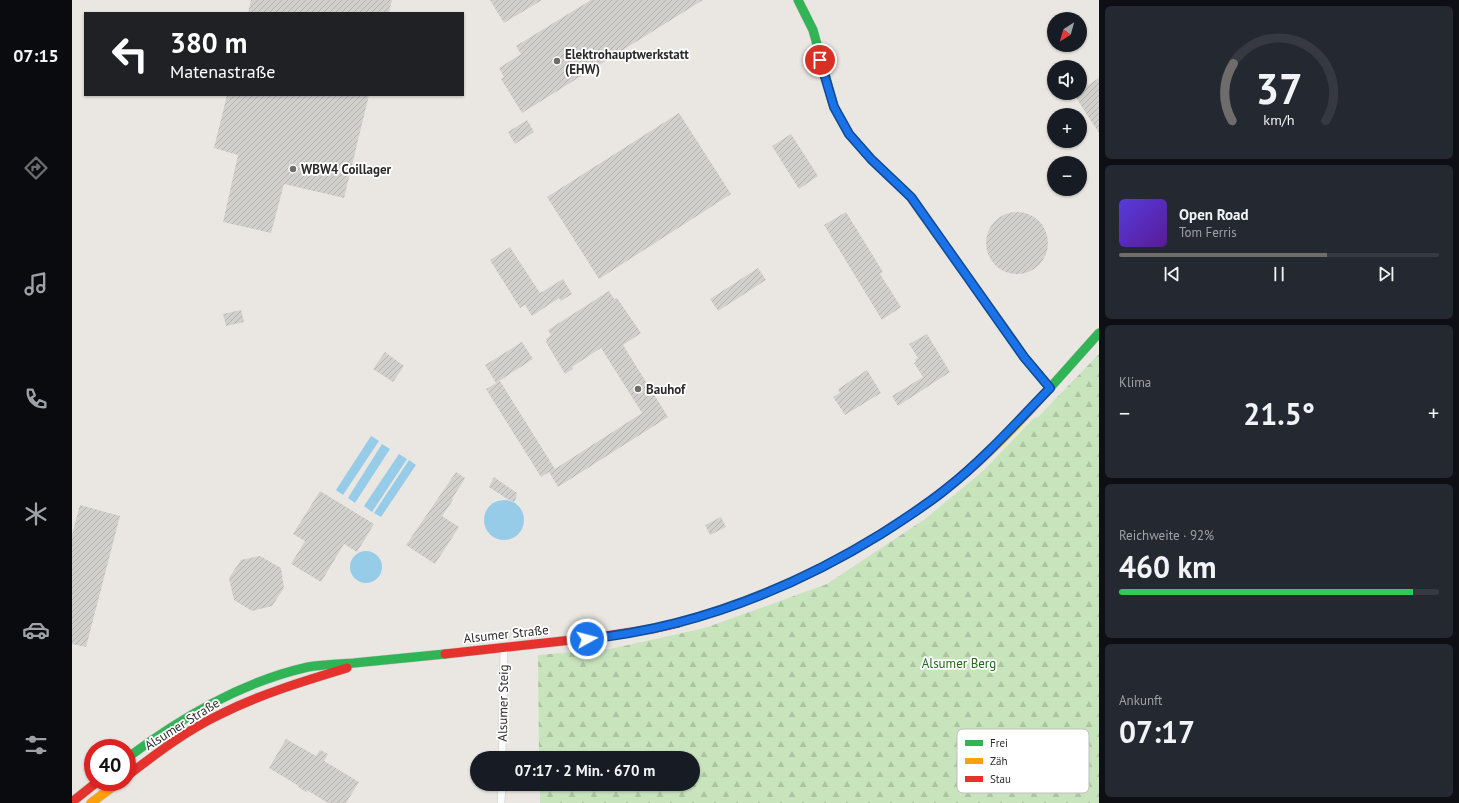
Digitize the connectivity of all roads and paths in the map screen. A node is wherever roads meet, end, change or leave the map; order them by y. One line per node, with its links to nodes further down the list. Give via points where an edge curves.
1 (798, 0): 3 (street, via 813,30 834,107 849,134 911,197 1024,357)
2 (1099, 334): 3 (street, Alsumer Straße)
3 (1050, 388): 4 (street, Alsumer Straße, via 977,463 916,512 852,552 798,579 766,594 671,624 602,637)
4 (504, 648): 5 (street, Alsumer Straße); 6 (street, Alsumer Steig)
5 (368, 661): 7 (street, Alsumer Straße, via 309,667 251,685 176,723); 8 (street, Alsumer Straße, via 282,688 234,707 176,740)
6 (502, 751)
7 (136, 752)
8 (136, 769)
9 (86, 791): 12 (street)
10 (107, 791): 13 (street)
11 (502, 791): 14 (street)
12 (72, 802)
13 (91, 803)
14 (501, 803)

